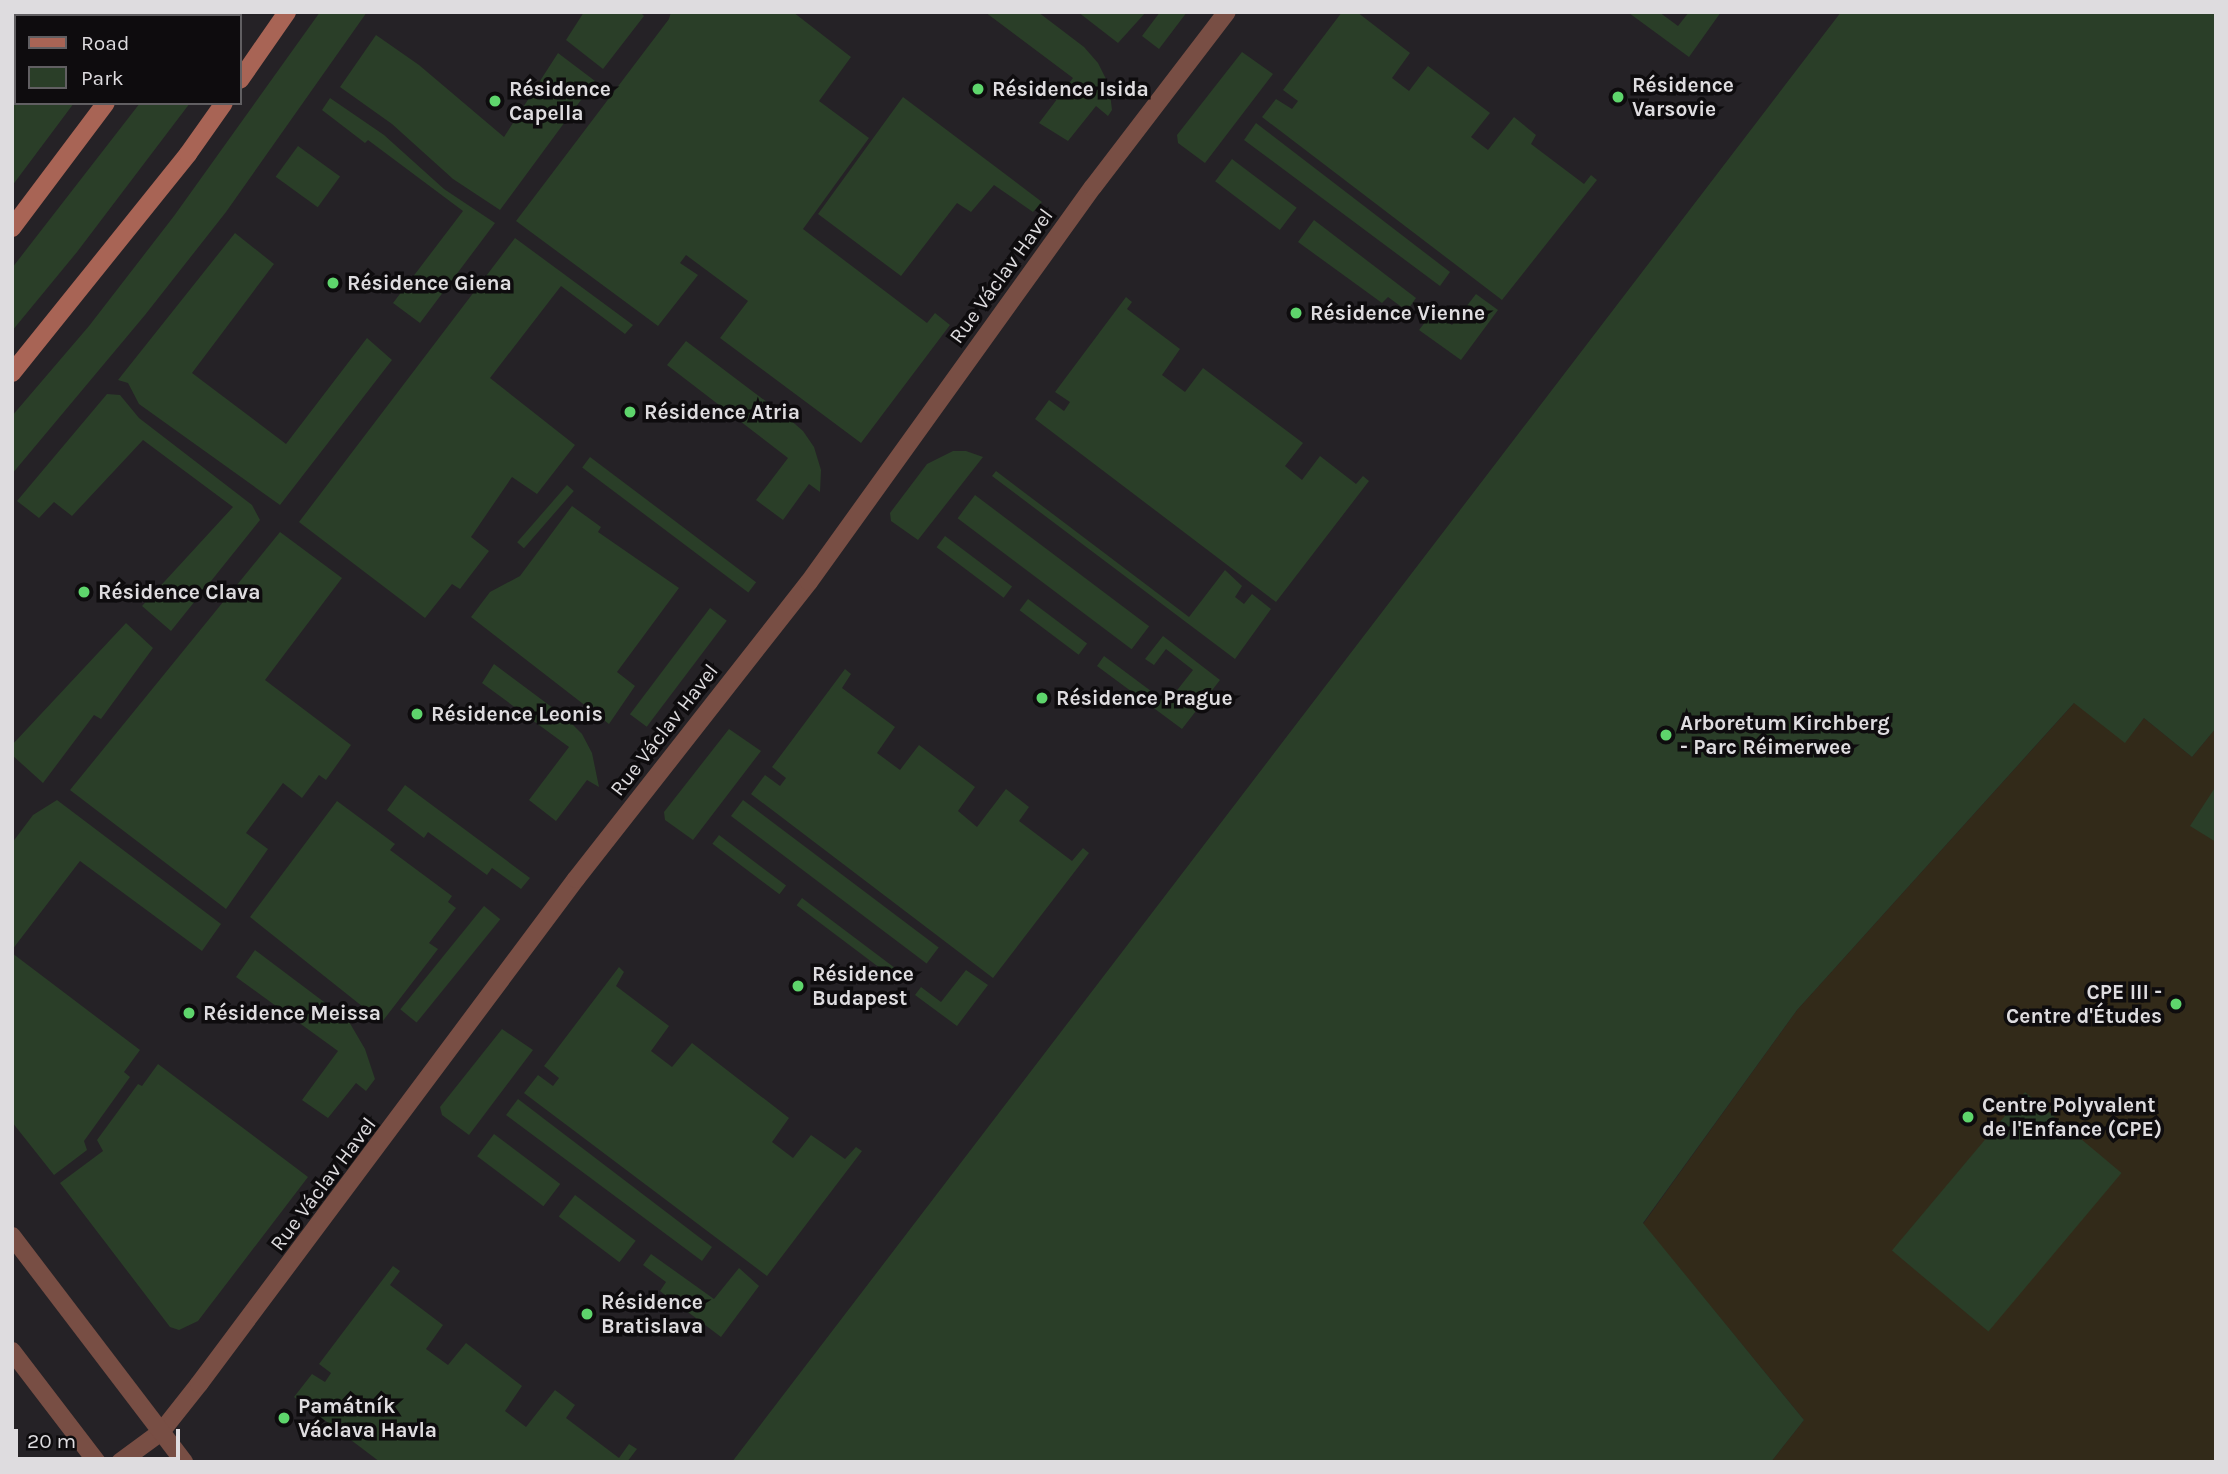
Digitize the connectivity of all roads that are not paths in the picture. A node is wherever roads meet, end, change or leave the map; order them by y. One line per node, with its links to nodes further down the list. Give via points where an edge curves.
1 (287, 12): 3 (main road)
2 (1227, 12): 10 (street, Rue Václav Havel, via 1093,187 809,582 576,879 355,1180)
3 (242, 77)
4 (104, 105): 6 (main road)
5 (223, 105): 7 (main road)
6 (12, 228)
7 (12, 373)
8 (12, 1236): 10 (street)
9 (12, 1352): 11 (street)
10 (161, 1432): 12 (street, Rue Václav Havel); 13 (street)
11 (97, 1462)
12 (120, 1462)
13 (184, 1462)

